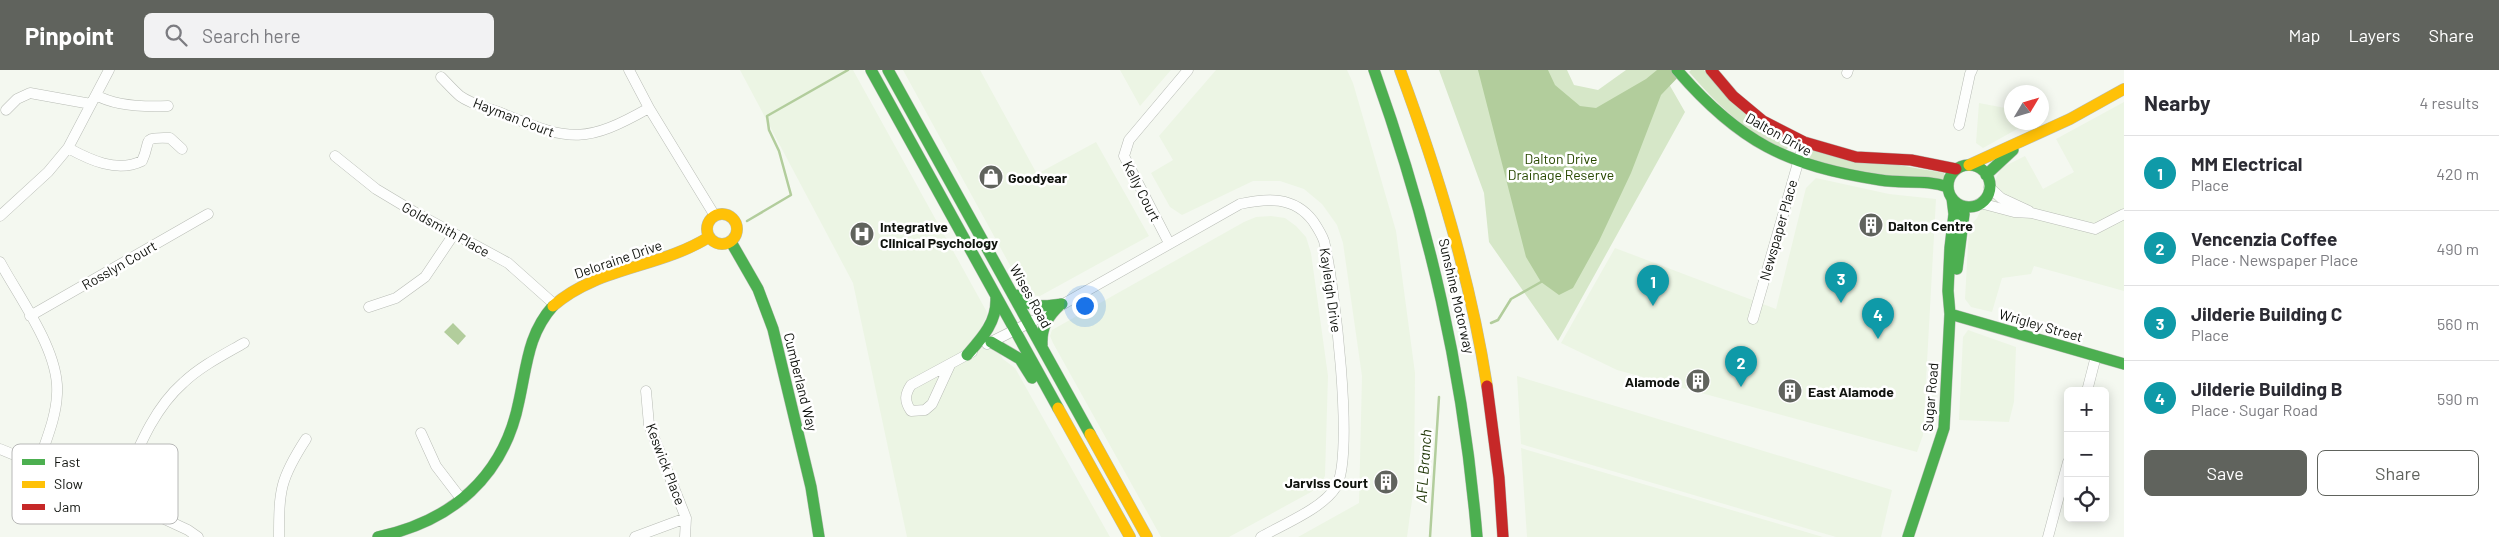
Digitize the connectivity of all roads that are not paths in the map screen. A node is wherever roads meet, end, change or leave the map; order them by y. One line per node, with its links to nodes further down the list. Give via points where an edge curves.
1 (109, 70): 16 (street)
2 (629, 70): 18 (street)
3 (871, 70): 46 (main road)
4 (888, 70): 45 (main road, Wises Road)
5 (1188, 70): 43 (street, Kelly Court, via 1129,140 1124,156)
6 (1374, 70): 85 (main road, Sunshine Motorway, via 1419,200 1446,310 1463,400)
7 (1400, 70): 15 (main road, Sunshine Motorway)
8 (1408, 70): 15 (main road)
9 (1677, 70): 27 (main road, Dalton Drive, via 1717,113 1753,140)
10 (1711, 70): 22 (main road, Dalton Drive, via 1733,96 1763,121)
11 (1972, 70): 20 (street)
12 (441, 77): 18 (street, Hayman Court, via 461,97 552,133 571,136 614,128)
13 (2124, 84): 21 (main road, via 2088,102)
14 (2124, 89): 21 (main road, via 2070,120)
15 (1409, 92): 86 (main road, Sunshine Motorway, via 1436,172 1470,299 1492,426)
16 (94, 100): 17 (street); 19 (street, via 30,93 17,99); 24 (street)
17 (168, 106)
18 (649, 108): 39 (street)
19 (6, 110)
20 (1959, 125)
21 (2051, 127): 23 (main road)
22 (1804, 142): 27 (street, Newspaper Place); 29 (main road, Dalton Drive, via 1856,157 1911,160)
23 (2019, 144): 28 (main road); 30 (main road)
24 (68, 148): 25 (street, via 94,161 126,166 142,161 146,142 150,139 170,138); 38 (street, via 48,172)
25 (182, 149)
26 (335, 156): 40 (street, Goldsmith Place, via 376,188)
27 (1797, 164): 31 (main road, Dalton Drive, via 1834,175 1908,183 1931,180); 52 (street, Newspaper Place)
28 (1969, 165): 29 (main road); 30 (main road, via 1976,166)
29 (1956, 169): 31 (main road, via 1951,174)
30 (1986, 175): 32 (main road)
31 (1948, 187): 33 (main road)
32 (1989, 187): 34 (main road, via 1988,193); 35 (street, via 2001,198)
33 (1952, 198): 34 (main road, via 1962,206); 50 (main road)
34 (1976, 205): 35 (street); 50 (main road, via 1964,213 1962,219 1955,301)
35 (2032, 213): 37 (street, via 2095,229)
36 (208, 214): 51 (street, Rosslyn Court)
37 (2124, 214)
38 (0, 216)
39 (715, 216): 41 (main road, via 708,223); 42 (main road, via 725,214 734,219 738,228)
40 (454, 234): 47 (street, Goldsmith Place, via 508,263); 49 (street, via 425,277 396,298)
41 (709, 237): 42 (main road, via 722,245); 47 (main road, Deloraine Drive, via 672,256 584,285)
42 (731, 242): 81 (main road, Cumberland Way, via 758,289 773,329 811,487)
43 (1169, 243): 48 (street, Kayleigh Drive); 84 (street, Kayleigh Drive, via 1240,204 1265,198 1291,204 1312,220 1324,239 1341,366 1342,464 1338,484 1328,498)
44 (0, 262): 51 (street)
45 (1008, 287): 48 (main road, via 1031,307); 53 (main road, Wises Road)
46 (995, 293): 54 (main road); 58 (main road, via 996,316)
47 (554, 304): 72 (main road, Deloraine Drive, via 531,336 524,359 515,424 506,447 489,473)
48 (1062, 304): 53 (street, Kayleigh Drive); 57 (main road, via 1045,321 1041,332)
49 (370, 308)
50 (1950, 314): 59 (main road, Wrigley Street); 87 (main road, Sugar Road, via 1944,428)
51 (30, 316): 67 (street, via 53,361 58,393)
52 (1753, 319)
53 (1028, 323): 54 (street, Kayleigh Drive); 57 (main road, Wises Road)
54 (1016, 330): 55 (street, Kayleigh Drive); 64 (main road)
55 (991, 342): 58 (street, Kayleigh Drive); 64 (main road, via 1020,359 1039,391)
56 (244, 343): 68 (street, via 181,384 151,424)
57 (1042, 347): 83 (main road, Wises Road)
58 (967, 355): 61 (street, Kayleigh Drive)
59 (2096, 356): 60 (main road, Wrigley Street); 62 (street)
60 (2124, 364)
61 (950, 365): 61 (street, Kayleigh Drive, via 932,404 924,410 911,411 906,404 906,393 911,385)
62 (2088, 387)
63 (646, 391): 73 (street, Keswick Place, via 649,425)
64 (1063, 417): 82 (main road)
65 (421, 433): 72 (street, via 436,466)
66 (306, 439): 77 (street, via 288,466 282,485)
67 (45, 444)
68 (142, 444)
69 (0, 449): 70 (street)
70 (12, 454)
71 (2064, 477): 75 (street)
72 (462, 500): 78 (main road, Deloraine Drive, via 417,527)
73 (686, 518): 79 (street); 80 (street, Keswick Place)
74 (175, 524): 76 (street)
75 (2050, 536)
76 (198, 537)
77 (279, 537)
78 (378, 537)
79 (635, 537)
80 (685, 537)
81 (819, 537)
82 (1130, 537)
83 (1148, 537)
84 (1261, 537)
85 (1477, 537)
86 (1503, 537)
87 (1908, 537)

